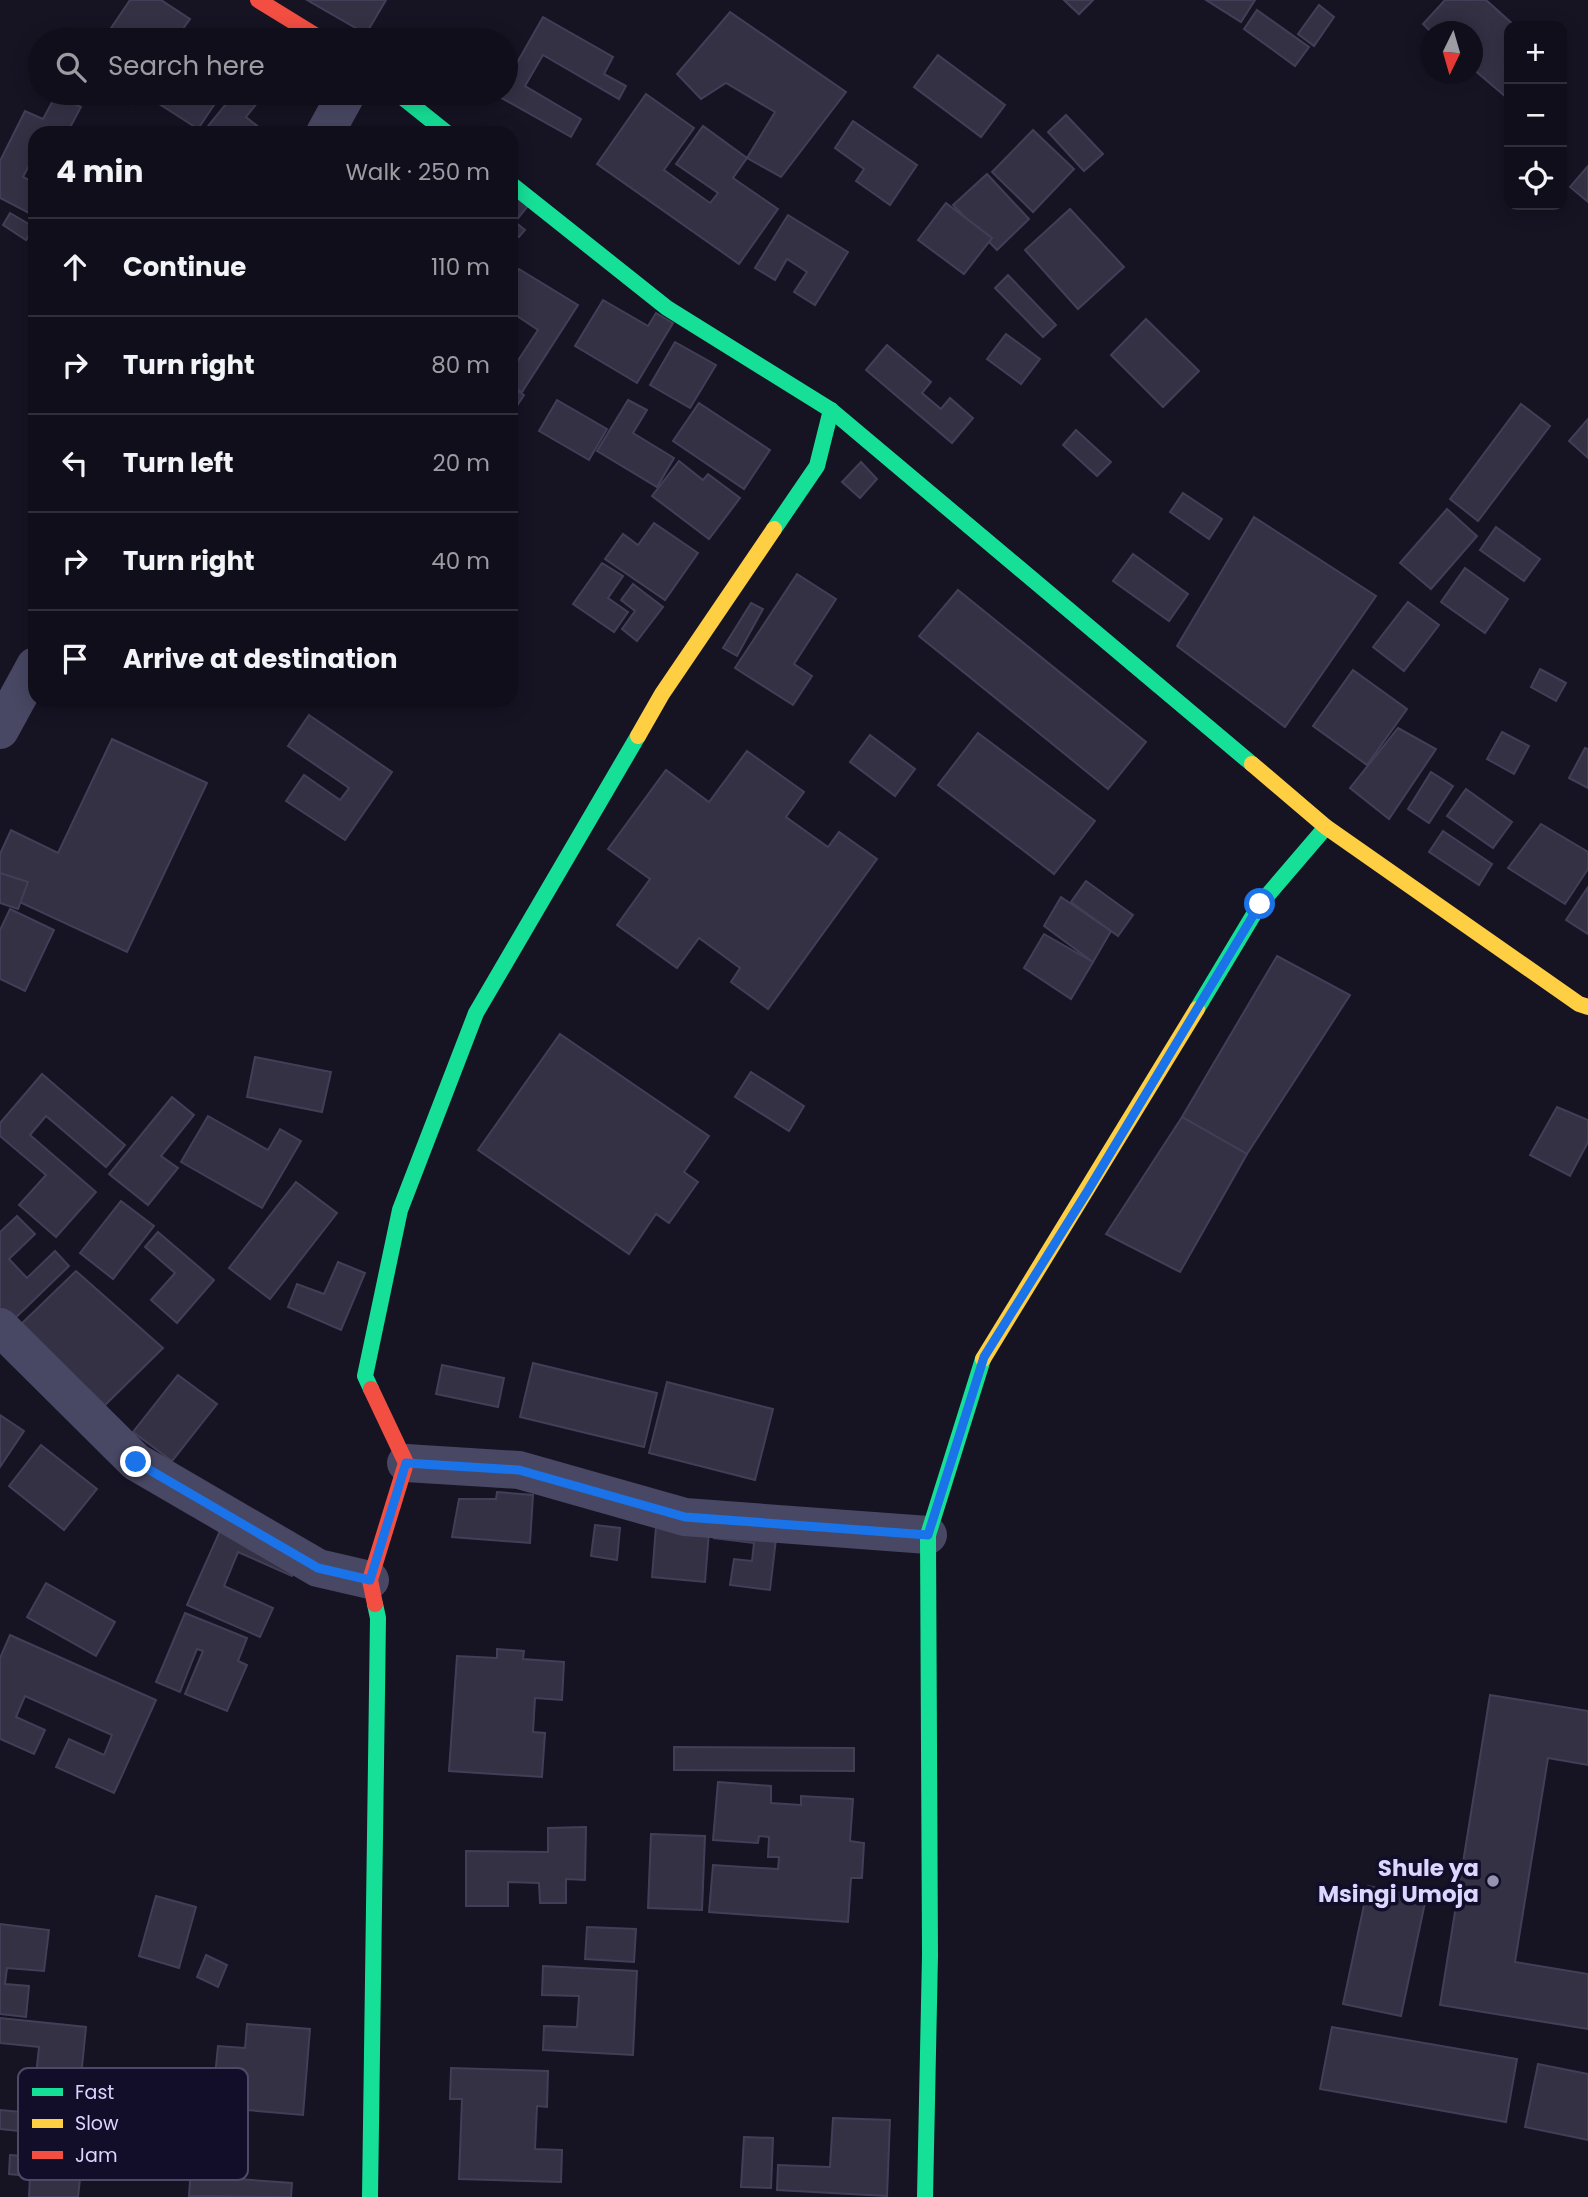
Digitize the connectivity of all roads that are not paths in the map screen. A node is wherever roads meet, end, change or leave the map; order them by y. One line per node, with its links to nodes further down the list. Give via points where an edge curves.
1 (258, 0): 2 (street)
2 (304, 28)
3 (340, 105): 5 (street)
4 (412, 105): 6 (street)
5 (329, 126)
6 (438, 126)
7 (518, 190): 8 (street, via 667,308)
8 (831, 410): 11 (street); 14 (street, via 817,466 662,694 476,1013 400,1210 365,1376)
9 (28, 679): 10 (street)
10 (0, 730)
11 (1326, 827): 12 (street); 15 (street, via 1260,904 984,1357)
12 (1588, 1007)
13 (0, 1327): 16 (street, via 136,1462 318,1568)
14 (406, 1463): 15 (street, via 519,1470 685,1517); 16 (street)
15 (928, 1535): 18 (street, via 930,1955)
16 (370, 1580): 17 (street, via 378,1618)
17 (370, 2197)
18 (925, 2197)

